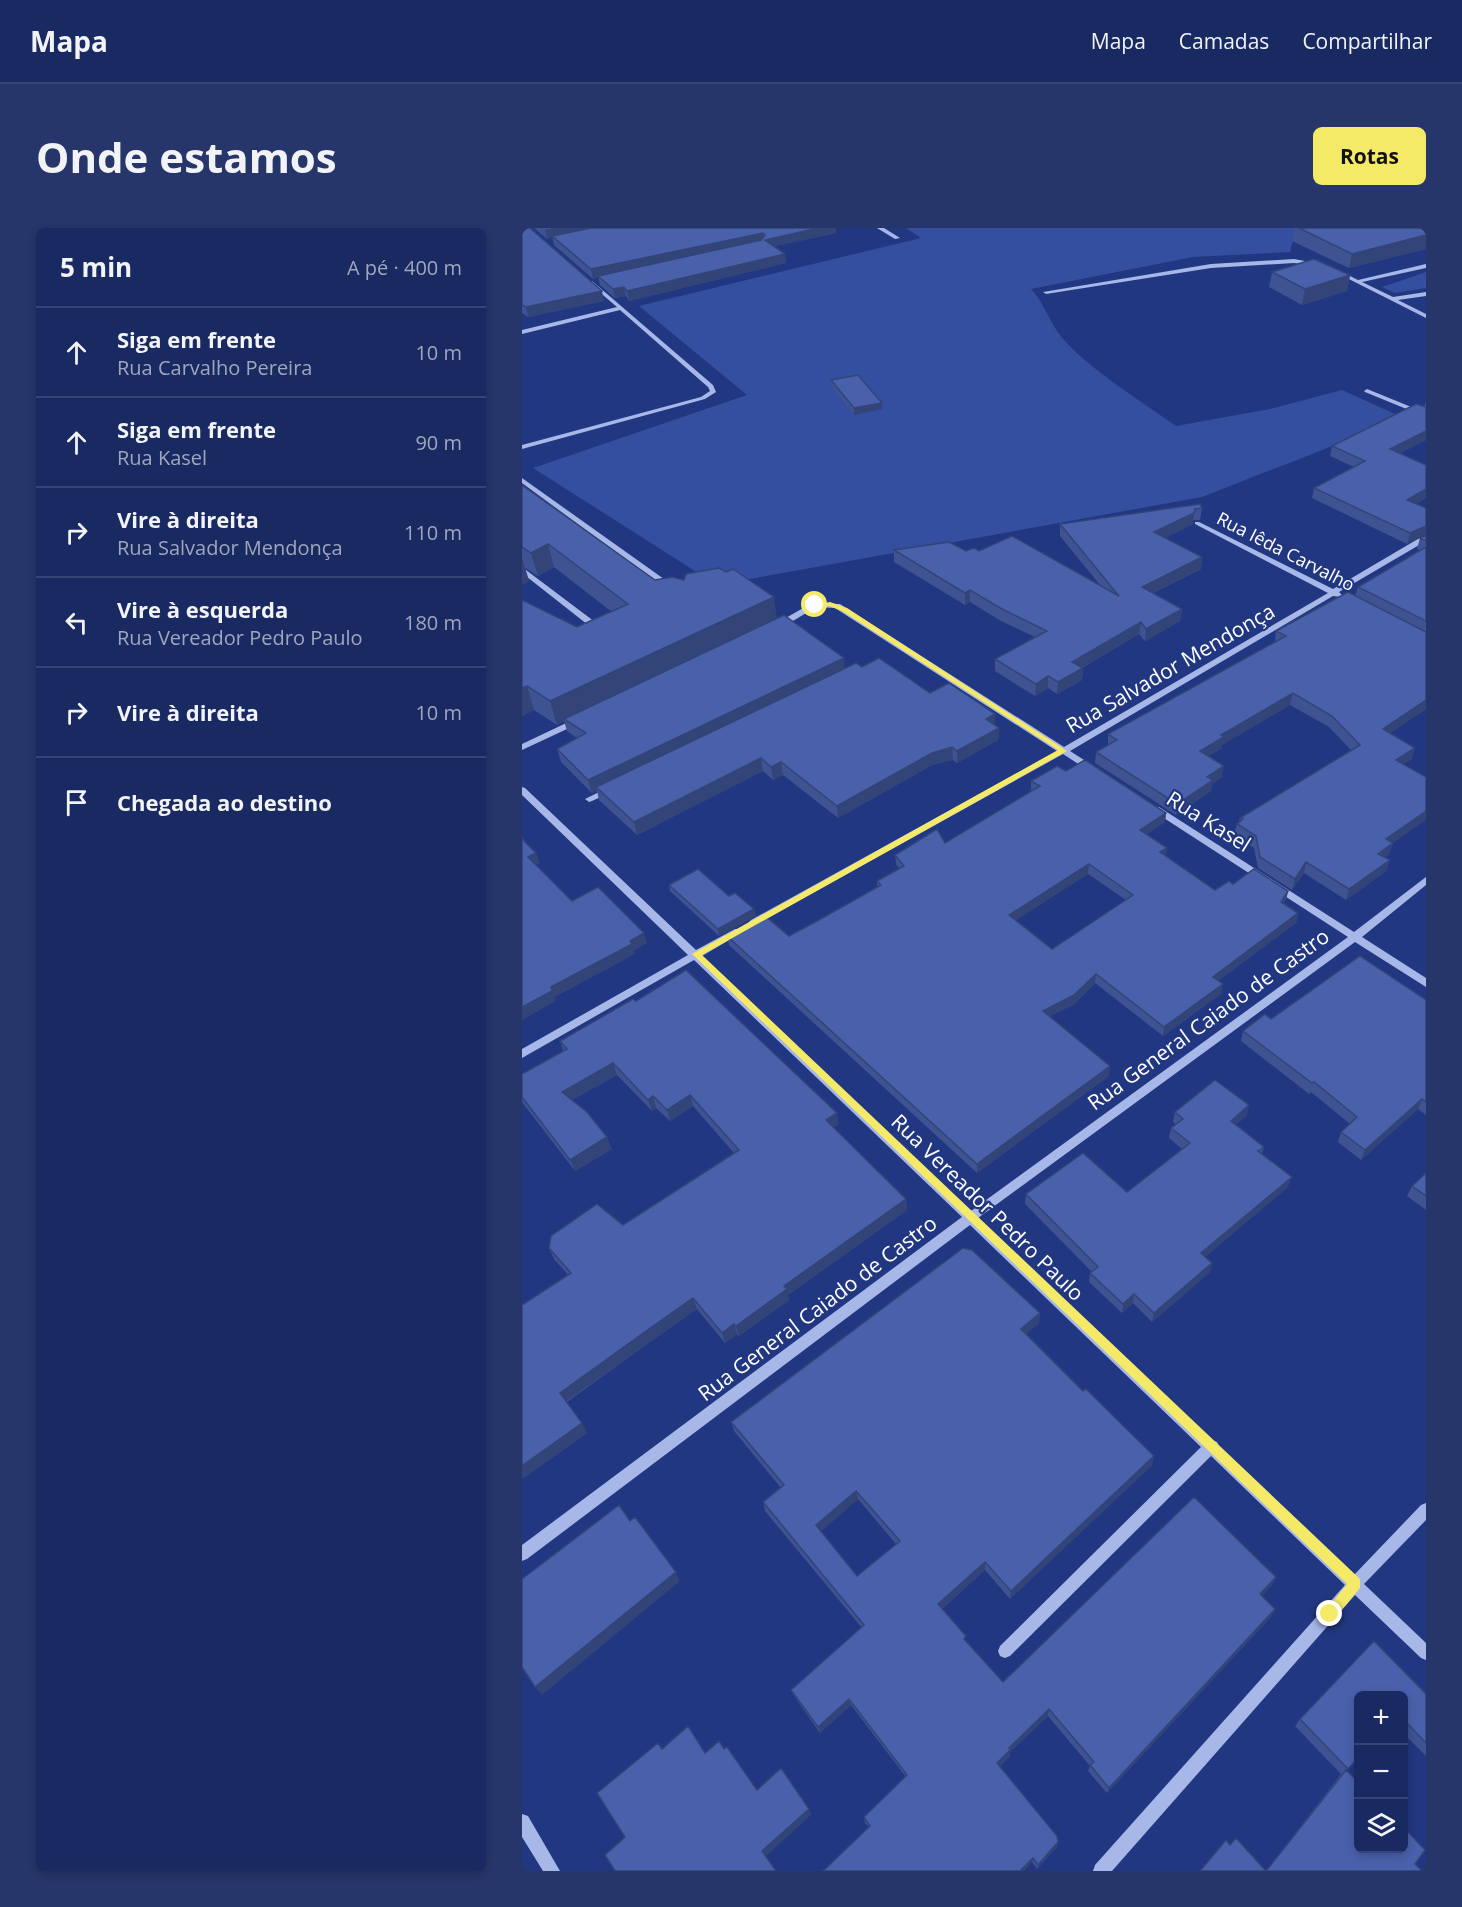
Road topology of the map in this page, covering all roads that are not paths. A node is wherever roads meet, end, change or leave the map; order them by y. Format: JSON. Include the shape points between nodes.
{"nodes":[{"id":1,"x":880,"y":228,"type":"edge"},
{"id":2,"x":897,"y":238,"type":"dead end"},
{"id":3,"x":1323,"y":265,"type":"edge"},
{"id":4,"x":1426,"y":266,"type":"edge"},
{"id":5,"x":1333,"y":269,"type":"edge"},
{"id":6,"x":583,"y":275,"type":"edge"},
{"id":7,"x":603,"y":280,"type":"edge"},
{"id":8,"x":1359,"y":281,"type":"junction"},
{"id":9,"x":592,"y":283,"type":"junction"},
{"id":10,"x":1046,"y":292,"type":"dead end"},
{"id":11,"x":1426,"y":294,"type":"edge"},
{"id":12,"x":1393,"y":299,"type":"junction"},
{"id":13,"x":621,"y":308,"type":"junction"},
{"id":14,"x":1426,"y":316,"type":"edge"},
{"id":15,"x":522,"y":332,"type":"edge"},
{"id":16,"x":1367,"y":391,"type":"dead end"},
{"id":17,"x":1426,"y":415,"type":"edge"},
{"id":18,"x":522,"y":447,"type":"edge"},
{"id":19,"x":522,"y":480,"type":"edge"},
{"id":20,"x":1197,"y":523,"type":"edge"},
{"id":21,"x":1426,"y":538,"type":"edge"},
{"id":22,"x":522,"y":569,"type":"edge"},
{"id":23,"x":676,"y":592,"type":"edge"},
{"id":24,"x":1334,"y":593,"type":"junction"},
{"id":25,"x":1344,"y":598,"type":"edge"},
{"id":26,"x":786,"y":622,"type":"junction"},
{"id":27,"x":775,"y":627,"type":"edge"},
{"id":28,"x":795,"y":629,"type":"edge"},
{"id":29,"x":605,"y":634,"type":"edge"},
{"id":30,"x":586,"y":716,"type":"edge"},
{"id":31,"x":522,"y":747,"type":"edge"},
{"id":32,"x":1064,"y":751,"type":"junction"},
{"id":33,"x":1104,"y":776,"type":"edge"},
{"id":34,"x":621,"y":784,"type":"edge"},
{"id":35,"x":522,"y":790,"type":"edge"},
{"id":36,"x":589,"y":800,"type":"dead end"},
{"id":37,"x":1144,"y":802,"type":"edge"},
{"id":38,"x":1426,"y":880,"type":"edge"},
{"id":39,"x":1356,"y":936,"type":"junction"},
{"id":40,"x":696,"y":954,"type":"junction"},
{"id":41,"x":1426,"y":983,"type":"edge"},
{"id":42,"x":522,"y":1054,"type":"edge"},
{"id":43,"x":970,"y":1217,"type":"junction"},
{"id":44,"x":1212,"y":1446,"type":"junction"},
{"id":45,"x":1426,"y":1510,"type":"edge"},
{"id":46,"x":522,"y":1554,"type":"edge"},
{"id":47,"x":1356,"y":1583,"type":"junction"},
{"id":48,"x":1005,"y":1651,"type":"dead end"},
{"id":49,"x":1426,"y":1653,"type":"edge"},
{"id":50,"x":522,"y":1822,"type":"edge"},
{"id":51,"x":552,"y":1871,"type":"edge"},
{"id":52,"x":1101,"y":1871,"type":"edge"}],
"edges":[{"from":1,"to":2,"type":"street"},
{"from":3,"to":10,"type":"street","via":[[1294,261],[1211,266]]},
{"from":4,"to":8,"type":"street"},
{"from":5,"to":8,"type":"street"},
{"from":6,"to":9,"type":"street"},
{"from":7,"to":9,"type":"street"},
{"from":8,"to":12,"type":"street"},
{"from":9,"to":13,"type":"street"},
{"from":11,"to":12,"type":"street"},
{"from":12,"to":14,"type":"street"},
{"from":13,"to":15,"type":"street"},
{"from":13,"to":18,"type":"street","via":[[711,386],[713,392],[703,399]]},
{"from":16,"to":17,"type":"street"},
{"from":19,"to":23,"type":"street"},
{"from":20,"to":24,"type":"street","name":"Rua Iêda Carvalho"},
{"from":21,"to":24,"type":"street","name":"Rua Salvador Mendonça"},
{"from":22,"to":29,"type":"street"},
{"from":24,"to":25,"type":"street","name":"Rua Iêda Carvalho"},
{"from":24,"to":32,"type":"street","name":"Rua Salvador Mendonça"},
{"from":26,"to":27,"type":"street"},
{"from":26,"to":28,"type":"street"},
{"from":26,"to":32,"type":"street","via":[[820,604],[837,606]]},
{"from":30,"to":31,"type":"street"},
{"from":32,"to":33,"type":"street"},
{"from":32,"to":40,"type":"street","name":"Rua Salvador Mendonça"},
{"from":34,"to":36,"type":"street"},
{"from":35,"to":40,"type":"street","name":"Rua Vereador Pedro Paulo"},
{"from":37,"to":39,"type":"street","name":"Rua Kasel"},
{"from":38,"to":39,"type":"street","name":"Rua General Caiado de Castro"},
{"from":39,"to":41,"type":"street","name":"Rua Kasel"},
{"from":39,"to":43,"type":"street","name":"Rua General Caiado de Castro"},
{"from":40,"to":42,"type":"street","name":"Rua Salvador Mendonça"},
{"from":40,"to":43,"type":"street","name":"Rua Vereador Pedro Paulo"},
{"from":43,"to":44,"type":"street","name":"Rua Vereador Pedro Paulo"},
{"from":43,"to":46,"type":"street","name":"Rua General Caiado de Castro"},
{"from":44,"to":47,"type":"street","name":"Rua Vereador Pedro Paulo"},
{"from":44,"to":48,"type":"street"},
{"from":45,"to":47,"type":"street"},
{"from":47,"to":49,"type":"street","name":"Rua Vereador Pedro Paulo"},
{"from":47,"to":52,"type":"street"},
{"from":50,"to":51,"type":"street"}]}
